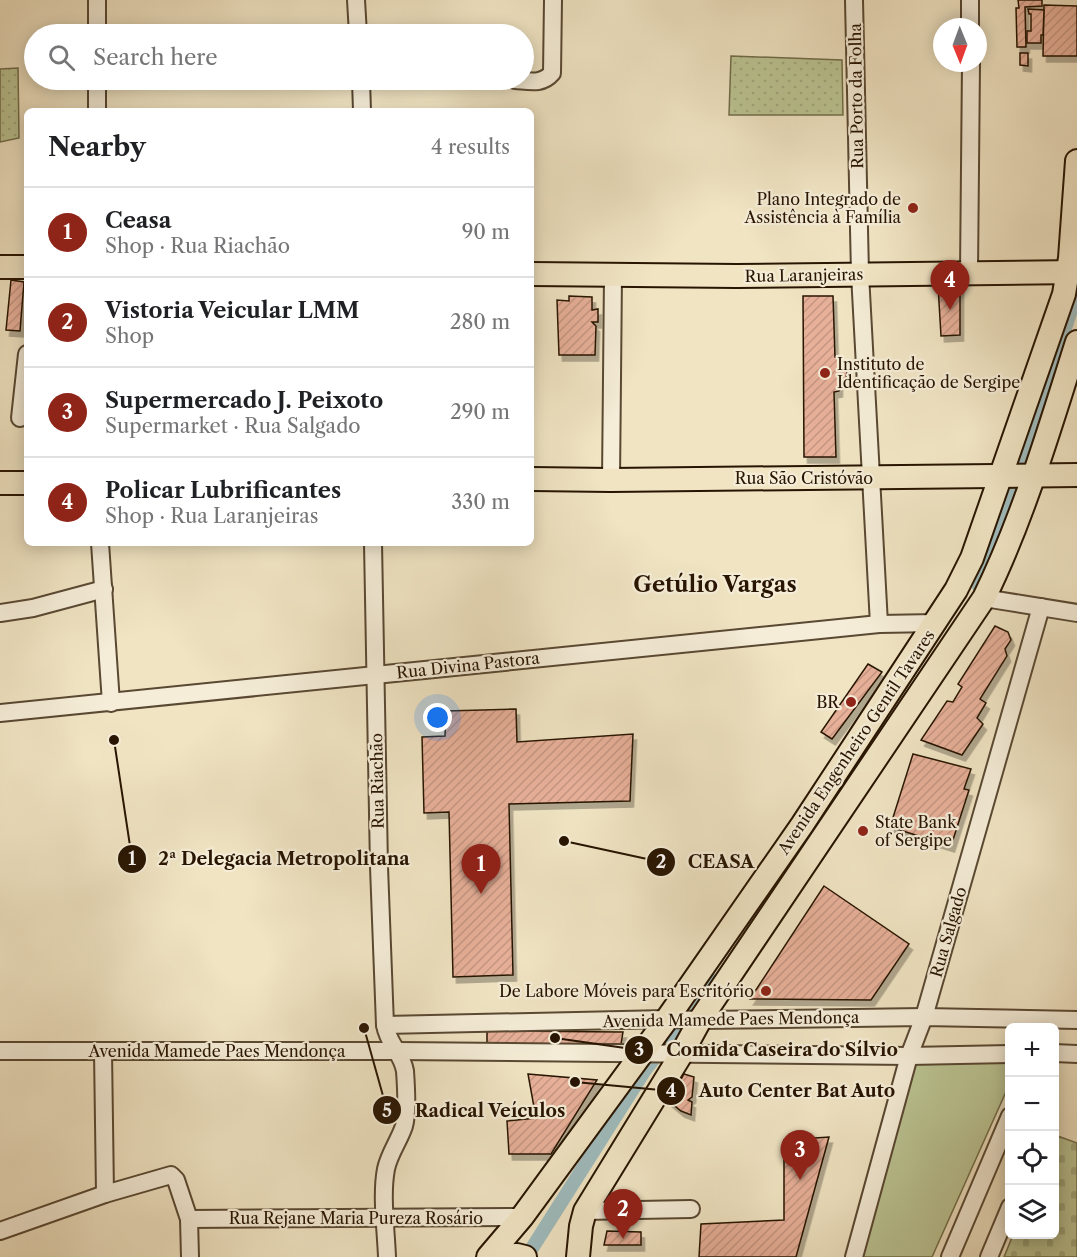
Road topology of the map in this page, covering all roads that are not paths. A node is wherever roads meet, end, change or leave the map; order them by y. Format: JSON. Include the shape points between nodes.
{"nodes":[{"id":1,"x":97,"y":0,"type":"edge"},
{"id":2,"x":356,"y":0,"type":"edge"},
{"id":3,"x":553,"y":0,"type":"edge"},
{"id":4,"x":854,"y":0,"type":"edge"},
{"id":5,"x":970,"y":0,"type":"edge"},
{"id":6,"x":970,"y":18,"type":"edge"},
{"id":7,"x":97,"y":24,"type":"edge"},
{"id":8,"x":357,"y":24,"type":"edge"},
{"id":9,"x":971,"y":72,"type":"edge"},
{"id":10,"x":534,"y":82,"type":"edge"},
{"id":11,"x":97,"y":90,"type":"edge"},
{"id":12,"x":361,"y":90,"type":"edge"},
{"id":13,"x":97,"y":108,"type":"edge"},
{"id":14,"x":362,"y":108,"type":"edge"},
{"id":15,"x":1077,"y":161,"type":"edge"},
{"id":16,"x":0,"y":267,"type":"edge"},
{"id":17,"x":24,"y":267,"type":"edge"},
{"id":18,"x":969,"y":272,"type":"junction"},
{"id":19,"x":1072,"y":272,"type":"edge"},
{"id":20,"x":534,"y":274,"type":"edge"},
{"id":21,"x":860,"y":274,"type":"junction"},
{"id":22,"x":613,"y":275,"type":"junction"},
{"id":23,"x":1077,"y":342,"type":"edge"},
{"id":24,"x":24,"y":381,"type":"edge"},
{"id":25,"x":20,"y":418,"type":"dead end"},
{"id":26,"x":1031,"y":475,"type":"junction"},
{"id":27,"x":1077,"y":475,"type":"edge"},
{"id":28,"x":1001,"y":477,"type":"junction"},
{"id":29,"x":534,"y":478,"type":"edge"},
{"id":30,"x":870,"y":478,"type":"junction"},
{"id":31,"x":611,"y":480,"type":"junction"},
{"id":32,"x":0,"y":483,"type":"edge"},
{"id":33,"x":24,"y":483,"type":"edge"},
{"id":34,"x":100,"y":546,"type":"edge"},
{"id":35,"x":373,"y":546,"type":"edge"},
{"id":36,"x":104,"y":589,"type":"junction"},
{"id":37,"x":984,"y":598,"type":"junction"},
{"id":38,"x":1041,"y":607,"type":"junction"},
{"id":39,"x":0,"y":613,"type":"edge"},
{"id":40,"x":1077,"y":613,"type":"edge"},
{"id":41,"x":936,"y":623,"type":"junction"},
{"id":42,"x":879,"y":624,"type":"junction"},
{"id":43,"x":376,"y":675,"type":"junction"},
{"id":44,"x":111,"y":703,"type":"junction"},
{"id":45,"x":0,"y":713,"type":"edge"},
{"id":46,"x":924,"y":1017,"type":"junction"},
{"id":47,"x":670,"y":1019,"type":"junction"},
{"id":48,"x":698,"y":1020,"type":"junction"},
{"id":49,"x":1077,"y":1020,"type":"edge"},
{"id":50,"x":386,"y":1025,"type":"junction"},
{"id":51,"x":0,"y":1051,"type":"edge"},
{"id":52,"x":103,"y":1051,"type":"junction"},
{"id":53,"x":398,"y":1051,"type":"junction"},
{"id":54,"x":1059,"y":1053,"type":"edge"},
{"id":55,"x":645,"y":1054,"type":"junction"},
{"id":56,"x":679,"y":1054,"type":"junction"},
{"id":57,"x":1005,"y":1054,"type":"edge"},
{"id":58,"x":1077,"y":1054,"type":"edge"},
{"id":59,"x":909,"y":1056,"type":"junction"},
{"id":60,"x":1005,"y":1130,"type":"edge"},
{"id":61,"x":105,"y":1194,"type":"junction"},
{"id":62,"x":691,"y":1209,"type":"dead end"},
{"id":63,"x":585,"y":1211,"type":"junction"},
{"id":64,"x":522,"y":1217,"type":"junction"},
{"id":65,"x":386,"y":1218,"type":"junction"},
{"id":66,"x":189,"y":1219,"type":"junction"},
{"id":67,"x":1005,"y":1219,"type":"edge"},
{"id":68,"x":0,"y":1231,"type":"edge"},
{"id":69,"x":189,"y":1257,"type":"edge"},
{"id":70,"x":387,"y":1257,"type":"edge"},
{"id":71,"x":489,"y":1257,"type":"edge"},
{"id":72,"x":525,"y":1257,"type":"edge"},
{"id":73,"x":578,"y":1257,"type":"edge"},
{"id":74,"x":854,"y":1257,"type":"edge"},
{"id":75,"x":950,"y":1257,"type":"edge"},
{"id":76,"x":989,"y":1257,"type":"edge"}],
"edges":[{"from":1,"to":7,"type":"street"},
{"from":2,"to":8,"type":"street"},
{"from":3,"to":10,"type":"street","via":[[552,73]]},
{"from":4,"to":21,"type":"street","name":"Rua Porto da Folha"},
{"from":5,"to":6,"type":"street"},
{"from":9,"to":18,"type":"street"},
{"from":11,"to":13,"type":"street"},
{"from":12,"to":14,"type":"street"},
{"from":15,"to":19,"type":"main road","name":"Avenida Engenheiro Gentil Tavares"},
{"from":16,"to":17,"type":"main road"},
{"from":18,"to":19,"type":"main road","name":"Rua Laranjeiras"},
{"from":18,"to":21,"type":"main road","name":"Rua Laranjeiras"},
{"from":19,"to":28,"type":"main road","name":"Avenida Engenheiro Gentil Tavares"},
{"from":20,"to":22,"type":"main road","name":"Rua Laranjeiras"},
{"from":21,"to":22,"type":"main road","name":"Rua Laranjeiras"},
{"from":21,"to":30,"type":"street","name":"Rua Porto da Folha"},
{"from":22,"to":31,"type":"street"},
{"from":23,"to":26,"type":"main road","name":"Avenida Engenheiro Gentil Tavares"},
{"from":24,"to":25,"type":"street"},
{"from":26,"to":27,"type":"main road","name":"Rua São Cristóvão"},
{"from":26,"to":28,"type":"main road","name":"Rua São Cristóvão"},
{"from":26,"to":37,"type":"main road","name":"Avenida Engenheiro Gentil Tavares","via":[[1000,567]]},
{"from":28,"to":30,"type":"main road","name":"Rua São Cristóvão"},
{"from":28,"to":41,"type":"main road","name":"Avenida Engenheiro Gentil Tavares","via":[[972,558]]},
{"from":29,"to":31,"type":"main road","name":"Rua São Cristóvão"},
{"from":30,"to":31,"type":"main road","name":"Rua São Cristóvão"},
{"from":30,"to":42,"type":"street","name":"Rua Porto da Folha"},
{"from":32,"to":33,"type":"main road"},
{"from":34,"to":36,"type":"street"},
{"from":35,"to":43,"type":"street","name":"Rua Riachão"},
{"from":36,"to":39,"type":"street"},
{"from":36,"to":44,"type":"street"},
{"from":37,"to":38,"type":"street"},
{"from":37,"to":48,"type":"main road","name":"Avenida Engenheiro Gentil Tavares"},
{"from":38,"to":40,"type":"street"},
{"from":38,"to":46,"type":"street","name":"Rua Salgado"},
{"from":41,"to":42,"type":"street","name":"Rua Divina Pastora"},
{"from":41,"to":47,"type":"main road","name":"Avenida Engenheiro Gentil Tavares"},
{"from":42,"to":43,"type":"street","name":"Rua Divina Pastora"},
{"from":43,"to":44,"type":"street","name":"Rua Divina Pastora"},
{"from":43,"to":50,"type":"street","name":"Rua Riachão"},
{"from":44,"to":45,"type":"street","name":"Rua Divina Pastora"},
{"from":46,"to":48,"type":"street","name":"Avenida Mamede Paes Mendonça"},
{"from":46,"to":49,"type":"street","name":"Avenida Mamede Paes Mendonça"},
{"from":46,"to":59,"type":"street","name":"Rua Salgado"},
{"from":47,"to":48,"type":"street","name":"Avenida Mamede Paes Mendonça"},
{"from":47,"to":50,"type":"street","name":"Avenida Mamede Paes Mendonça"},
{"from":47,"to":55,"type":"main road","name":"Avenida Engenheiro Gentil Tavares"},
{"from":48,"to":56,"type":"main road","name":"Avenida Engenheiro Gentil Tavares"},
{"from":50,"to":53,"type":"street","name":"Rua Riachão","via":[[392,1046]]},
{"from":51,"to":52,"type":"street","name":"Avenida Mamede Paes Mendonça"},
{"from":52,"to":53,"type":"street","name":"Avenida Mamede Paes Mendonça"},
{"from":52,"to":61,"type":"street"},
{"from":53,"to":55,"type":"street","name":"Avenida Mamede Paes Mendonça"},
{"from":53,"to":65,"type":"street","name":"Rua Riachão","via":[[405,1069],[405,1117],[386,1168]]},
{"from":54,"to":58,"type":"street"},
{"from":55,"to":56,"type":"street","name":"Avenida Mamede Paes Mendonça"},
{"from":55,"to":64,"type":"main road","name":"Avenida Engenheiro Gentil Tavares"},
{"from":56,"to":59,"type":"street","name":"Avenida Mamede Paes Mendonça"},
{"from":56,"to":63,"type":"main road","name":"Avenida Engenheiro Gentil Tavares"},
{"from":57,"to":59,"type":"street","name":"Avenida Mamede Paes Mendonça"},
{"from":59,"to":74,"type":"street","name":"Rua Salgado"},
{"from":60,"to":75,"type":"street"},
{"from":61,"to":66,"type":"street","via":[[171,1175]]},
{"from":61,"to":68,"type":"street"},
{"from":62,"to":63,"type":"street"},
{"from":63,"to":73,"type":"main road","name":"Avenida Engenheiro Gentil Tavares"},
{"from":64,"to":65,"type":"street","name":"Rua Rejane Maria Pureza Rosário"},
{"from":64,"to":71,"type":"main road","name":"Avenida Engenheiro Gentil Tavares"},
{"from":65,"to":66,"type":"street","name":"Rua Rejane Maria Pureza Rosário"},
{"from":65,"to":70,"type":"street","name":"Rua Riachão"},
{"from":66,"to":69,"type":"street"},
{"from":67,"to":76,"type":"street"},
{"from":71,"to":72,"type":"main road","name":"Avenida Engenheiro Gentil Tavares"}]}
